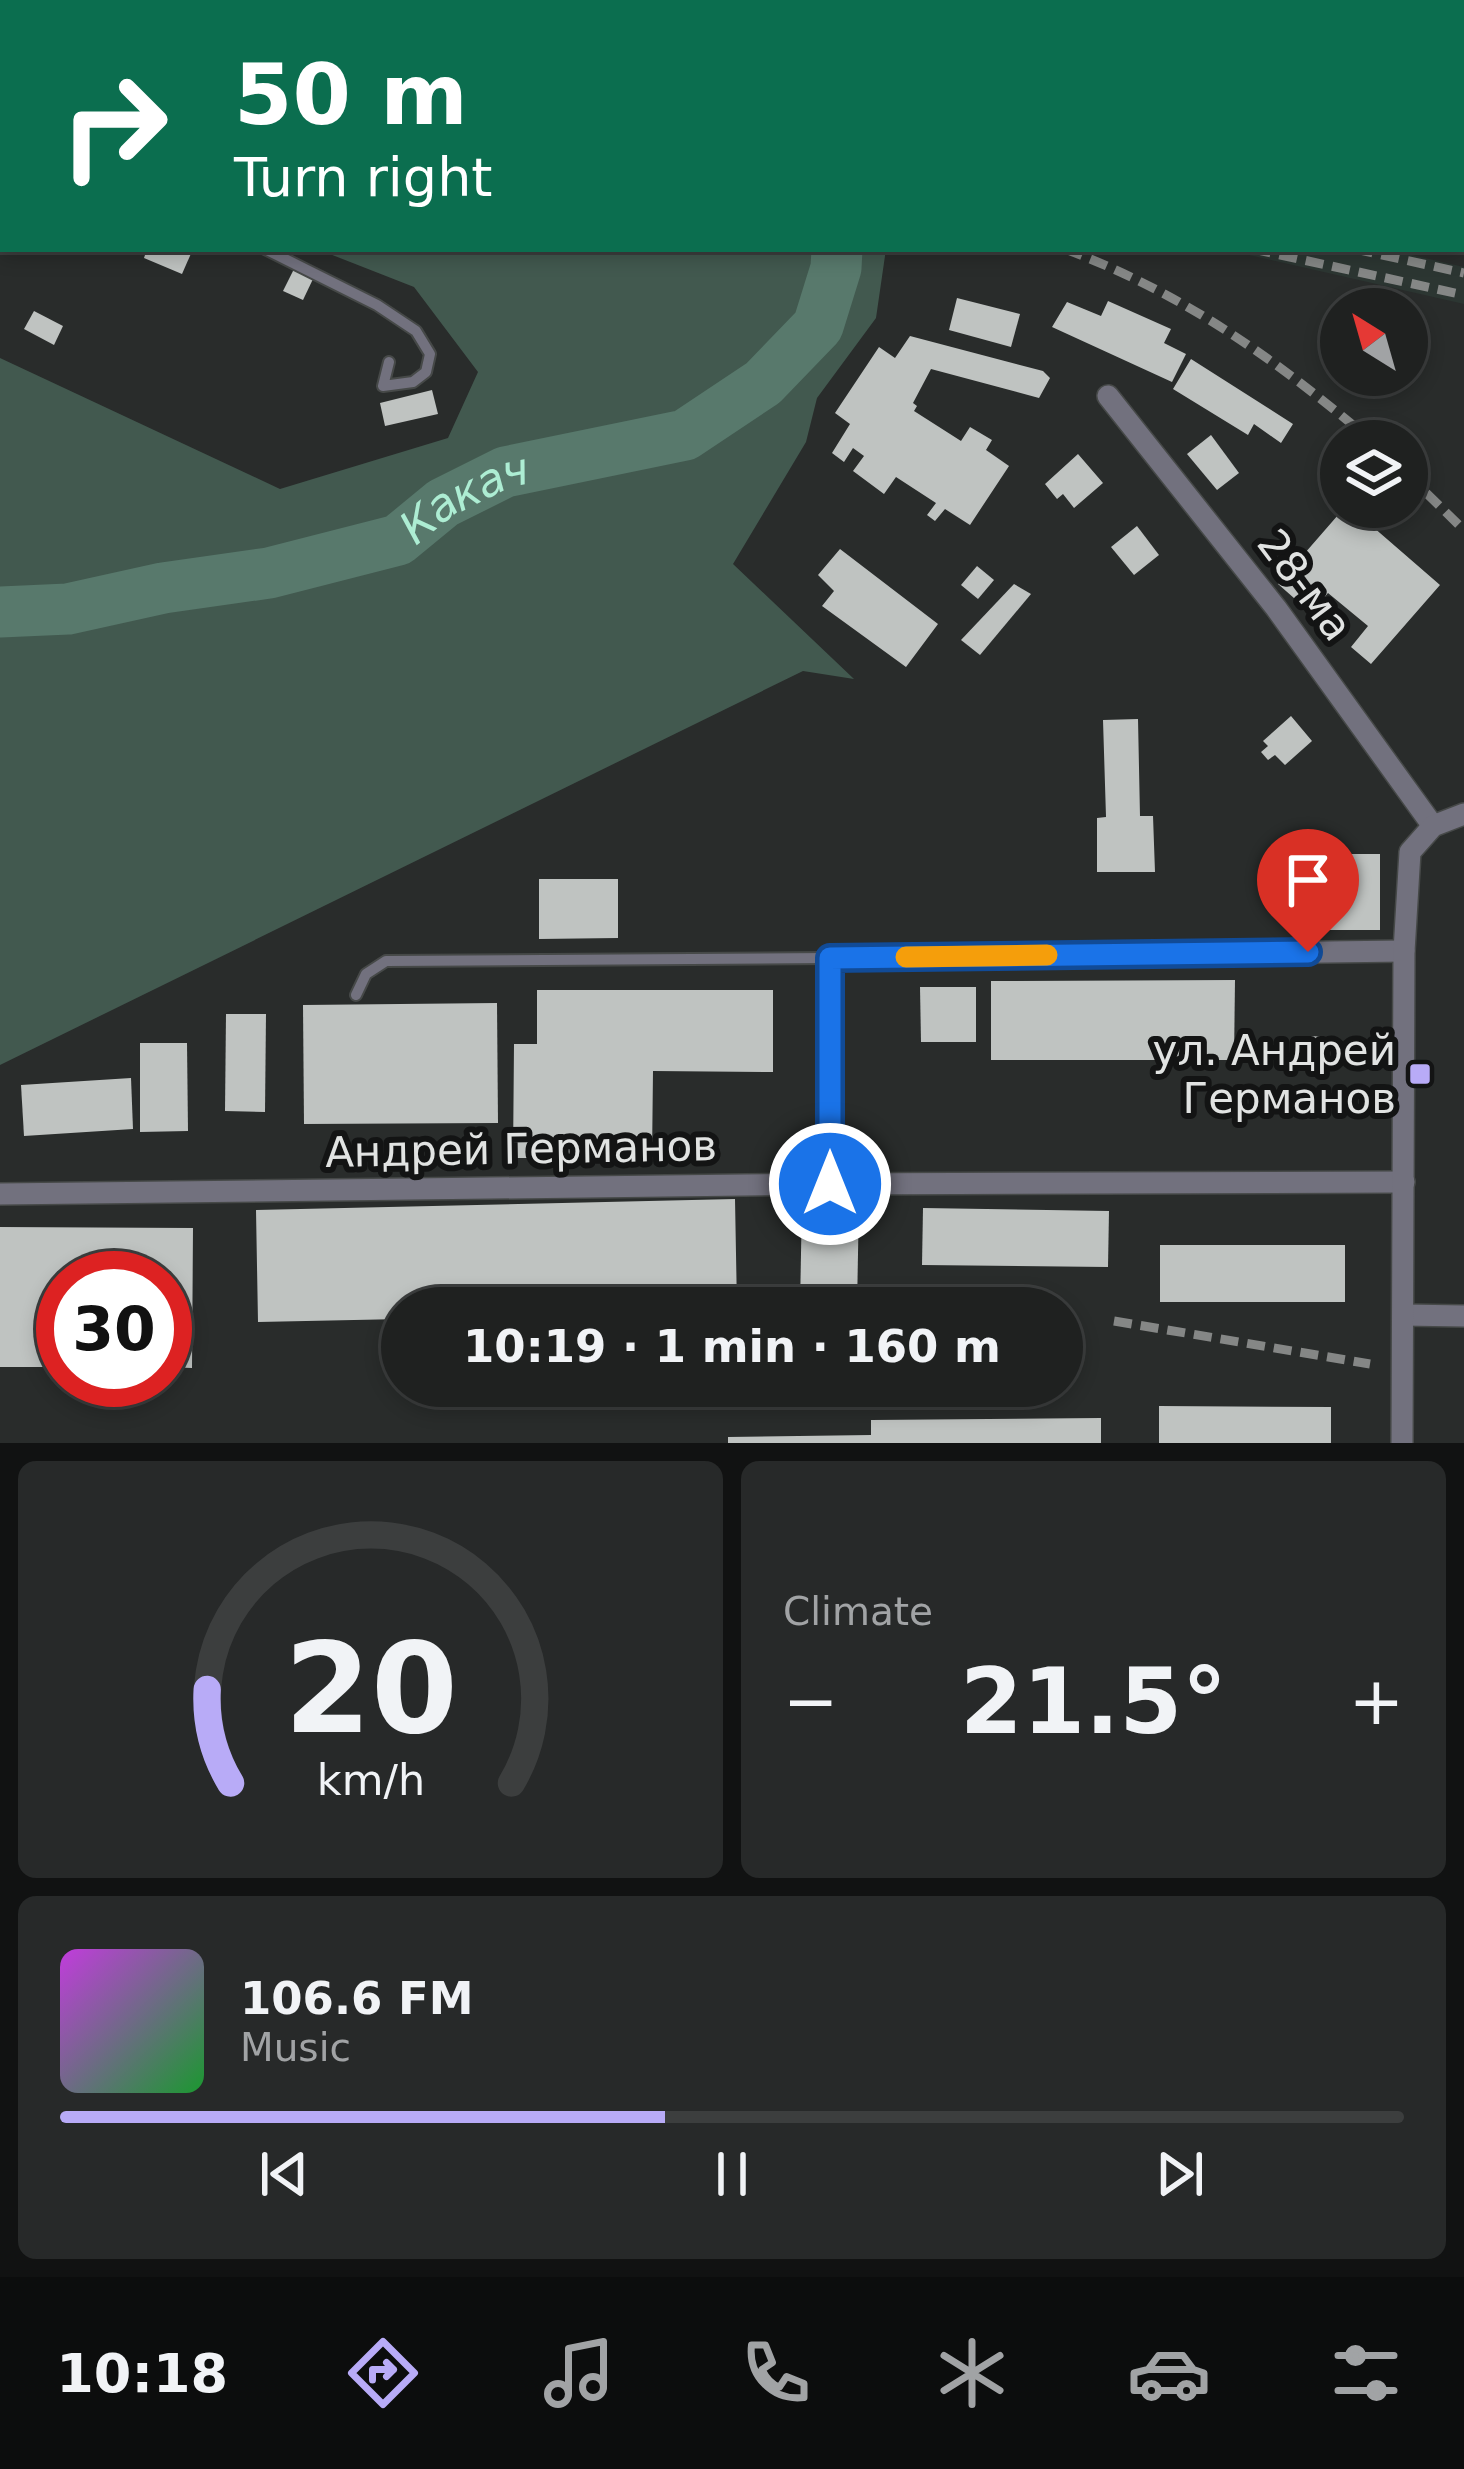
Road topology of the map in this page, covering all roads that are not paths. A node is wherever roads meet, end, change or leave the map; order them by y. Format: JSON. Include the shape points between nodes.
{"nodes":[{"id":1,"x":272,"y":252,"type":"edge"},
{"id":2,"x":389,"y":362,"type":"dead end"},
{"id":3,"x":1108,"y":396,"type":"dead end"},
{"id":4,"x":1464,"y":814,"type":"edge"},
{"id":5,"x":1433,"y":826,"type":"junction"},
{"id":6,"x":1404,"y":951,"type":"junction"},
{"id":7,"x":830,"y":958,"type":"junction"},
{"id":8,"x":356,"y":995,"type":"dead end"},
{"id":9,"x":1404,"y":1182,"type":"junction"},
{"id":10,"x":830,"y":1184,"type":"junction"},
{"id":11,"x":0,"y":1195,"type":"edge"},
{"id":12,"x":1404,"y":1315,"type":"junction"},
{"id":13,"x":1464,"y":1316,"type":"edge"},
{"id":14,"x":1402,"y":1443,"type":"edge"}],
"edges":[{"from":1,"to":2,"type":"lane","via":[[377,305],[416,331],[430,354],[426,373],[383,386]]},
{"from":3,"to":5,"type":"street","name":"28-ма","via":[[1276,608]]},
{"from":4,"to":5,"type":"street"},
{"from":5,"to":6,"type":"street","via":[[1410,852]]},
{"from":6,"to":7,"type":"street"},
{"from":6,"to":9,"type":"street"},
{"from":7,"to":8,"type":"lane","via":[[386,961],[366,974]]},
{"from":7,"to":10,"type":"street"},
{"from":9,"to":10,"type":"street","name":"Андрей Германов"},
{"from":9,"to":12,"type":"street"},
{"from":10,"to":11,"type":"street","name":"Андрей Германов"},
{"from":12,"to":13,"type":"street"},
{"from":12,"to":14,"type":"street"}]}
